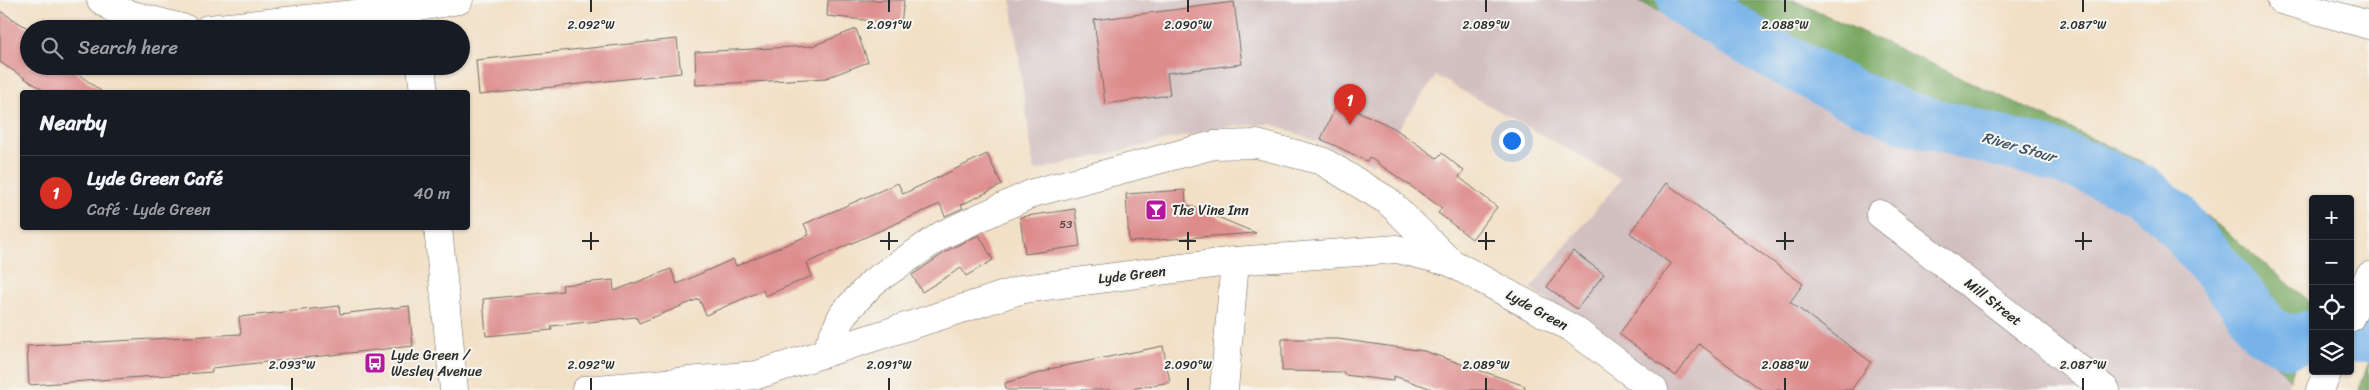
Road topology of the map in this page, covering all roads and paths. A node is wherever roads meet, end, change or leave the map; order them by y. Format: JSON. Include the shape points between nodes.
{"nodes":[{"id":1,"x":101,"y":0,"type":"edge"},
{"id":2,"x":459,"y":0,"type":"edge"},
{"id":3,"x":2281,"y":0,"type":"edge"},
{"id":4,"x":415,"y":18,"type":"edge"},
{"id":5,"x":152,"y":20,"type":"edge"},
{"id":6,"x":377,"y":20,"type":"edge"},
{"id":7,"x":2369,"y":25,"type":"edge"},
{"id":8,"x":422,"y":75,"type":"edge"},
{"id":9,"x":424,"y":90,"type":"edge"},
{"id":10,"x":1880,"y":214,"type":"dead end"},
{"id":11,"x":438,"y":230,"type":"edge"},
{"id":12,"x":1235,"y":261,"type":"junction"},
{"id":13,"x":1450,"y":262,"type":"junction"},
{"id":14,"x":2369,"y":276,"type":"edge"},
{"id":15,"x":2354,"y":309,"type":"edge"},
{"id":16,"x":825,"y":353,"type":"junction"},
{"id":17,"x":2326,"y":375,"type":"edge"},
{"id":18,"x":454,"y":390,"type":"edge"},
{"id":19,"x":586,"y":390,"type":"edge"},
{"id":20,"x":1224,"y":390,"type":"edge"},
{"id":21,"x":1654,"y":390,"type":"edge"},
{"id":22,"x":2106,"y":390,"type":"edge"},
{"id":23,"x":2320,"y":390,"type":"edge"}],
"edges":[{"from":1,"to":5,"type":"street","via":[[117,11]]},
{"from":2,"to":4,"type":"street"},
{"from":3,"to":7,"type":"street"},
{"from":4,"to":6,"type":"street"},
{"from":8,"to":9,"type":"street"},
{"from":10,"to":22,"type":"street","name":"Mill Street"},
{"from":11,"to":18,"type":"street"},
{"from":12,"to":13,"type":"street","name":"Lyde Green","via":[[1397,249]]},
{"from":12,"to":16,"type":"street","name":"Lyde Green","via":[[1023,289]]},
{"from":12,"to":20,"type":"street"},
{"from":13,"to":16,"type":"street","via":[[1388,202],[1322,161],[1257,144],[1214,145],[1033,193],[942,235],[873,282],[843,314]]},
{"from":13,"to":21,"type":"street","name":"Lyde Green","via":[[1573,329]]},
{"from":14,"to":15,"type":"street"},
{"from":16,"to":19,"type":"street","name":"Lyde Green","via":[[757,376]]},
{"from":17,"to":23,"type":"street"}]}
